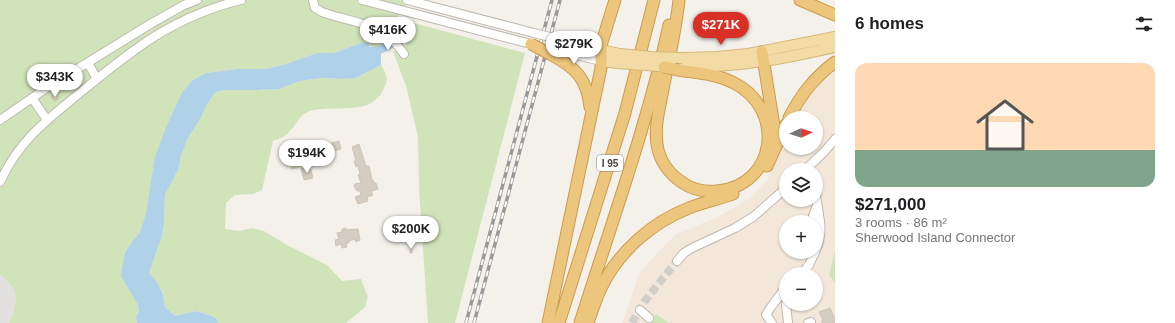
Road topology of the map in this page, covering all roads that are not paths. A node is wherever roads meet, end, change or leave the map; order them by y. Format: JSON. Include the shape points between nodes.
{"nodes":[{"id":1,"x":197,"y":0,"type":"edge"},
{"id":2,"x":241,"y":0,"type":"edge"},
{"id":3,"x":313,"y":0,"type":"edge"},
{"id":4,"x":362,"y":0,"type":"edge"},
{"id":5,"x":406,"y":0,"type":"edge"},
{"id":6,"x":615,"y":0,"type":"edge"},
{"id":7,"x":654,"y":0,"type":"edge"},
{"id":8,"x":674,"y":0,"type":"edge"},
{"id":9,"x":679,"y":0,"type":"edge"},
{"id":10,"x":800,"y":0,"type":"edge"},
{"id":11,"x":230,"y":1,"type":"edge"},
{"id":12,"x":835,"y":15,"type":"edge"},
{"id":13,"x":835,"y":37,"type":"edge"},
{"id":14,"x":121,"y":42,"type":"junction"},
{"id":15,"x":531,"y":44,"type":"joint"},
{"id":16,"x":835,"y":47,"type":"edge"},
{"id":17,"x":550,"y":51,"type":"junction"},
{"id":18,"x":129,"y":54,"type":"junction"},
{"id":19,"x":404,"y":54,"type":"dead end"},
{"id":20,"x":601,"y":55,"type":"junction"},
{"id":21,"x":763,"y":56,"type":"junction"},
{"id":22,"x":619,"y":58,"type":"junction"},
{"id":23,"x":835,"y":62,"type":"edge"},
{"id":24,"x":88,"y":63,"type":"junction"},
{"id":25,"x":680,"y":65,"type":"junction"},
{"id":26,"x":664,"y":67,"type":"joint"},
{"id":27,"x":97,"y":79,"type":"junction"},
{"id":28,"x":32,"y":98,"type":"junction"},
{"id":29,"x":793,"y":111,"type":"edge"},
{"id":30,"x":591,"y":115,"type":"junction"},
{"id":31,"x":0,"y":120,"type":"edge"},
{"id":32,"x":47,"y":120,"type":"junction"},
{"id":33,"x":835,"y":139,"type":"edge"},
{"id":34,"x":779,"y":140,"type":"edge"},
{"id":35,"x":835,"y":146,"type":"edge"},
{"id":36,"x":824,"y":152,"type":"junction"},
{"id":37,"x":772,"y":157,"type":"junction"},
{"id":38,"x":814,"y":163,"type":"edge"},
{"id":39,"x":0,"y":182,"type":"edge"},
{"id":40,"x":779,"y":194,"type":"edge"},
{"id":41,"x":677,"y":261,"type":"tunnel mouth"},
{"id":42,"x":779,"y":296,"type":"edge"},
{"id":43,"x":640,"y":310,"type":"dead end"},
{"id":44,"x":787,"y":311,"type":"edge"},
{"id":45,"x":649,"y":318,"type":"dead end"},
{"id":46,"x":548,"y":323,"type":"edge"},
{"id":47,"x":559,"y":323,"type":"edge"},
{"id":48,"x":580,"y":323,"type":"edge"},
{"id":49,"x":588,"y":323,"type":"edge"},
{"id":50,"x":772,"y":323,"type":"edge"},
{"id":51,"x":788,"y":323,"type":"edge"}],
"edges":[{"from":1,"to":14,"type":"street"},
{"from":2,"to":11,"type":"street"},
{"from":3,"to":19,"type":"street","via":[[315,8],[322,12],[374,27]]},
{"from":4,"to":15,"type":"street"},
{"from":5,"to":20,"type":"street","bridge":true,"via":[[554,38]]},
{"from":6,"to":20,"type":"highway","via":[[602,42]]},
{"from":7,"to":47,"type":"highway","number":"I 95","via":[[625,113]]},
{"from":8,"to":48,"type":"highway","number":"I 95","via":[[647,110]]},
{"from":9,"to":25,"type":"highway","via":[[657,120],[656,137],[659,153],[672,175],[686,185],[709,192],[738,186],[755,172],[766,153],[768,131],[761,109],[747,91],[734,83]]},
{"from":10,"to":12,"type":"highway"},
{"from":11,"to":18,"type":"street","via":[[186,18]]},
{"from":13,"to":21,"type":"main road"},
{"from":14,"to":18,"type":"street"},
{"from":14,"to":24,"type":"street"},
{"from":15,"to":17,"type":"highway","bridge":true},
{"from":16,"to":21,"type":"main road"},
{"from":17,"to":20,"type":"street"},
{"from":17,"to":30,"type":"highway","via":[[570,65],[582,80],[588,93]]},
{"from":18,"to":27,"type":"street"},
{"from":20,"to":22,"type":"main road"},
{"from":20,"to":30,"type":"highway","via":[[601,68]]},
{"from":21,"to":25,"type":"main road","via":[[734,65]]},
{"from":21,"to":37,"type":"highway","via":[[775,131]]},
{"from":22,"to":25,"type":"main road","bridge":true,"via":[[651,57]]},
{"from":22,"to":26,"type":"main road","bridge":true},
{"from":23,"to":29,"type":"highway","via":[[811,83]]},
{"from":24,"to":27,"type":"street"},
{"from":24,"to":28,"type":"street"},
{"from":25,"to":26,"type":"highway","bridge":true},
{"from":27,"to":32,"type":"street"},
{"from":28,"to":31,"type":"street"},
{"from":28,"to":32,"type":"street"},
{"from":30,"to":46,"type":"highway"},
{"from":32,"to":39,"type":"street","via":[[22,145]]},
{"from":33,"to":36,"type":"street"},
{"from":34,"to":37,"type":"highway"},
{"from":35,"to":36,"type":"street"},
{"from":36,"to":38,"type":"street"},
{"from":37,"to":49,"type":"highway","via":[[761,175],[745,189],[676,214],[638,240],[607,277]]},
{"from":40,"to":41,"type":"street","via":[[753,217],[690,248]]},
{"from":42,"to":50,"type":"street","via":[[766,315]]},
{"from":43,"to":45,"type":"street"},
{"from":44,"to":51,"type":"street"}]}
